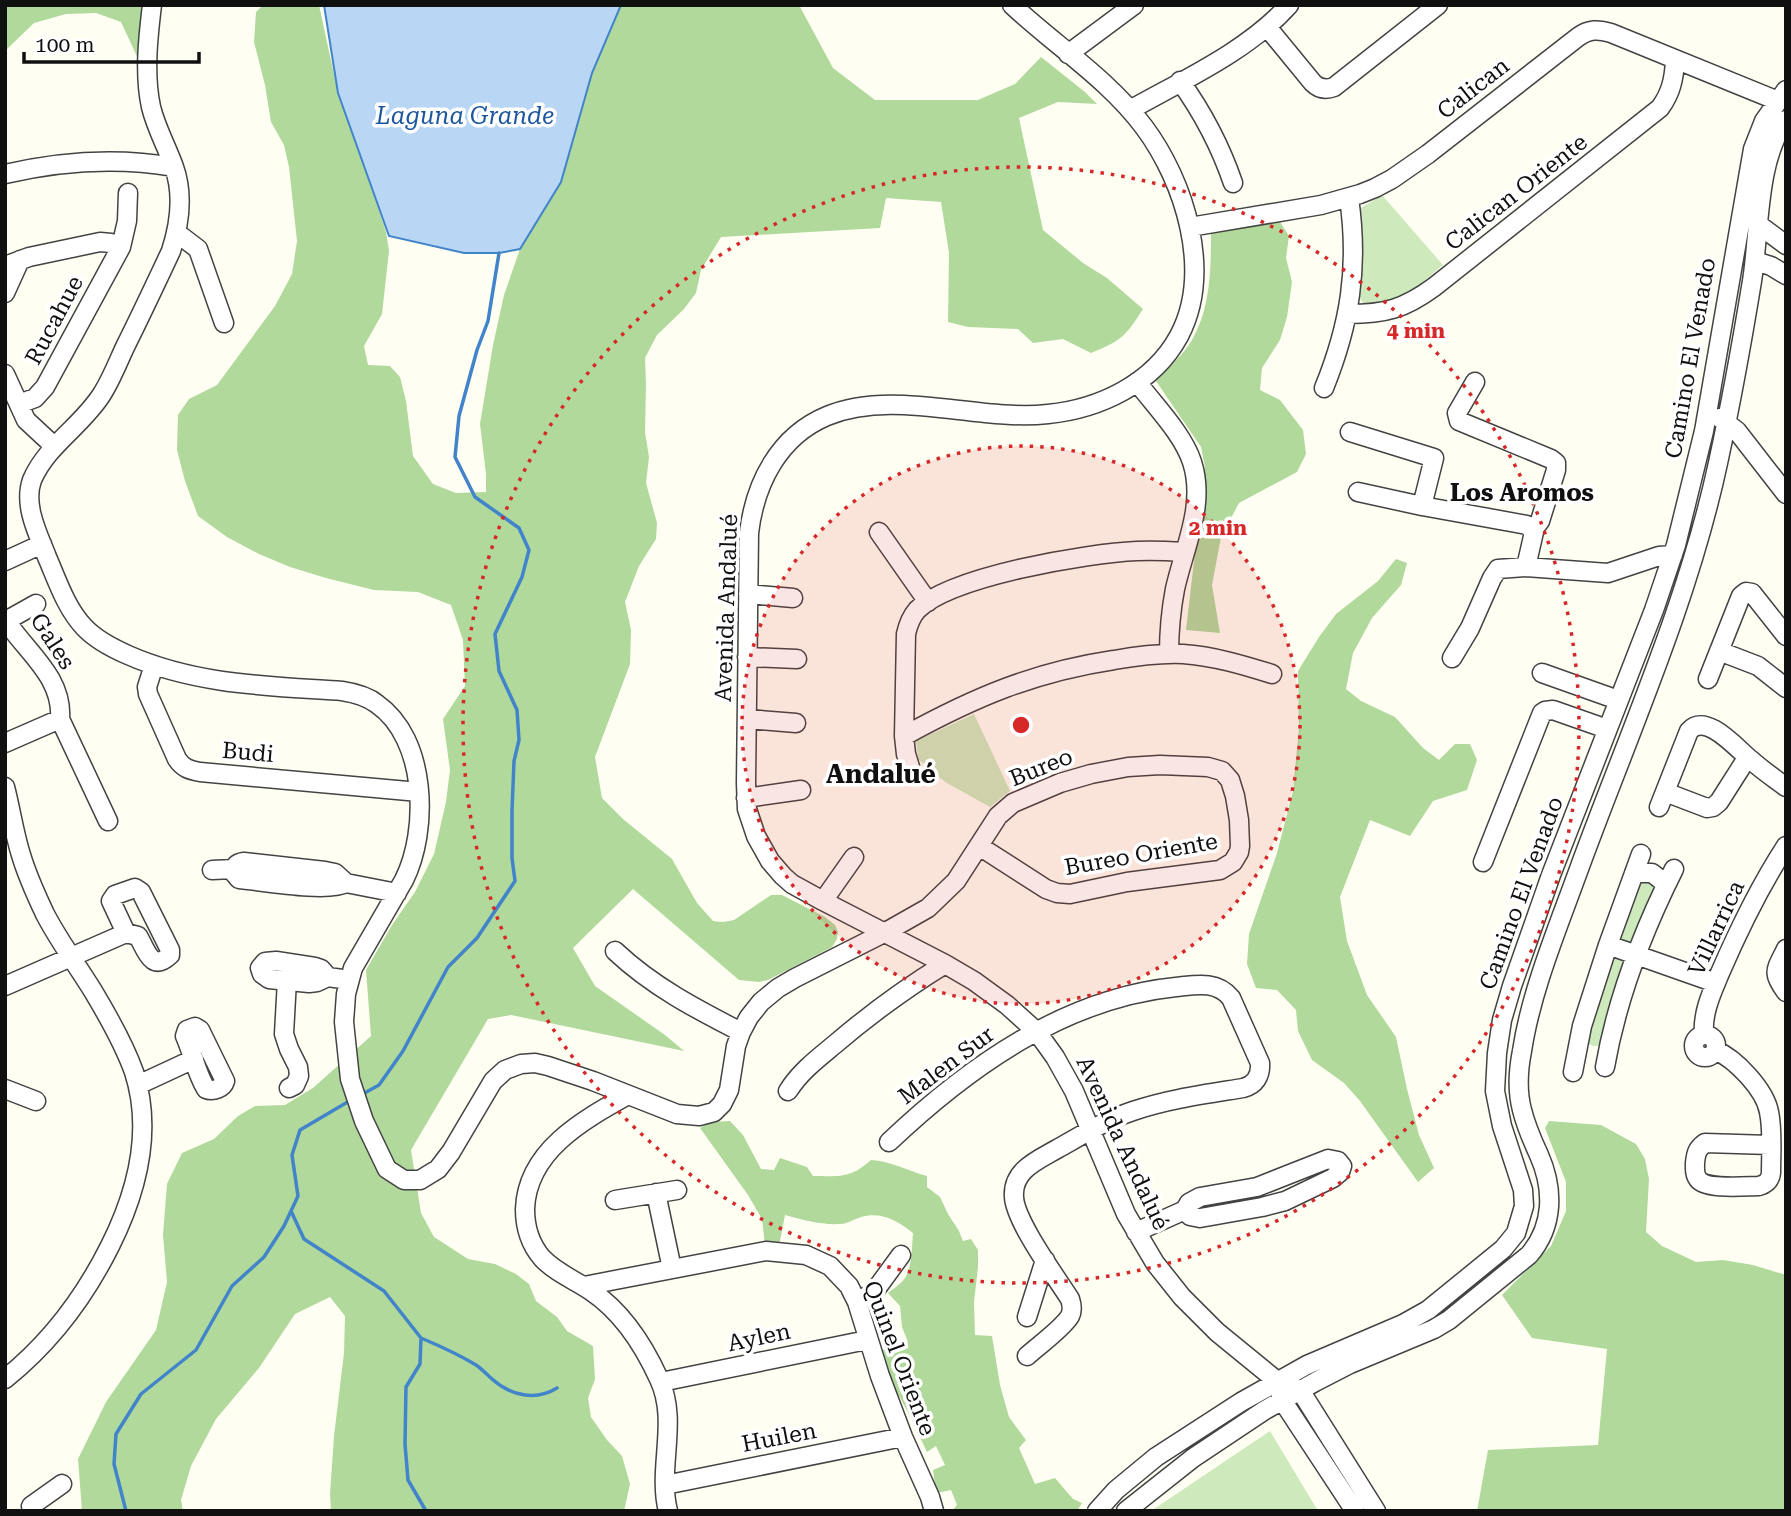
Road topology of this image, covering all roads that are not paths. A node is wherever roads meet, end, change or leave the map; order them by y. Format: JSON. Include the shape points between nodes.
{"nodes":[{"id":1,"x":152,"y":5,"type":"edge"},
{"id":2,"x":1013,"y":5,"type":"edge"},
{"id":3,"x":1134,"y":5,"type":"edge"},
{"id":4,"x":1289,"y":5,"type":"edge"},
{"id":5,"x":1438,"y":5,"type":"edge"},
{"id":6,"x":1267,"y":27,"type":"junction"},
{"id":7,"x":1068,"y":54,"type":"junction"},
{"id":8,"x":1675,"y":61,"type":"junction"},
{"id":9,"x":1180,"y":81,"type":"junction"},
{"id":10,"x":1782,"y":95,"type":"edge"},
{"id":11,"x":1130,"y":110,"type":"junction"},
{"id":12,"x":1786,"y":120,"type":"edge"},
{"id":13,"x":174,"y":167,"type":"junction"},
{"id":14,"x":5,"y":174,"type":"edge"},
{"id":15,"x":1233,"y":183,"type":"dead end"},
{"id":16,"x":128,"y":193,"type":"dead end"},
{"id":17,"x":1349,"y":198,"type":"junction"},
{"id":18,"x":1759,"y":225,"type":"junction"},
{"id":19,"x":1189,"y":228,"type":"junction"},
{"id":20,"x":177,"y":233,"type":"junction"},
{"id":21,"x":1786,"y":245,"type":"edge"},
{"id":22,"x":121,"y":247,"type":"junction"},
{"id":23,"x":1755,"y":261,"type":"junction"},
{"id":24,"x":13,"y":263,"type":"edge"},
{"id":25,"x":1786,"y":275,"type":"edge"},
{"id":26,"x":5,"y":293,"type":"edge"},
{"id":27,"x":1348,"y":314,"type":"junction"},
{"id":28,"x":224,"y":323,"type":"dead end"},
{"id":29,"x":5,"y":374,"type":"edge"},
{"id":30,"x":1137,"y":382,"type":"junction"},
{"id":31,"x":1475,"y":382,"type":"dead end"},
{"id":32,"x":1324,"y":388,"type":"dead end"},
{"id":33,"x":19,"y":404,"type":"junction"},
{"id":34,"x":1708,"y":410,"type":"junction"},
{"id":35,"x":1727,"y":423,"type":"junction"},
{"id":36,"x":1350,"y":432,"type":"dead end"},
{"id":37,"x":54,"y":446,"type":"junction"},
{"id":38,"x":1358,"y":492,"type":"dead end"},
{"id":39,"x":1786,"y":494,"type":"edge"},
{"id":40,"x":1422,"y":506,"type":"junction"},
{"id":41,"x":1533,"y":530,"type":"junction"},
{"id":42,"x":879,"y":532,"type":"dead end"},
{"id":43,"x":42,"y":544,"type":"junction"},
{"id":44,"x":1185,"y":552,"type":"junction"},
{"id":45,"x":1673,"y":555,"type":"junction"},
{"id":46,"x":5,"y":561,"type":"edge"},
{"id":47,"x":1526,"y":567,"type":"junction"},
{"id":48,"x":748,"y":594,"type":"junction"},
{"id":49,"x":793,"y":598,"type":"dead end"},
{"id":50,"x":928,"y":602,"type":"junction"},
{"id":51,"x":36,"y":604,"type":"dead end"},
{"id":52,"x":1786,"y":636,"type":"edge"},
{"id":53,"x":1719,"y":650,"type":"junction"},
{"id":54,"x":1169,"y":654,"type":"junction"},
{"id":55,"x":747,"y":657,"type":"junction"},
{"id":56,"x":1452,"y":657,"type":"dead end"},
{"id":57,"x":797,"y":659,"type":"dead end"},
{"id":58,"x":154,"y":666,"type":"junction"},
{"id":59,"x":1542,"y":673,"type":"dead end"},
{"id":60,"x":1272,"y":674,"type":"dead end"},
{"id":61,"x":1708,"y":679,"type":"dead end"},
{"id":62,"x":1786,"y":688,"type":"edge"},
{"id":63,"x":1618,"y":700,"type":"junction"},
{"id":64,"x":60,"y":719,"type":"junction"},
{"id":65,"x":747,"y":719,"type":"junction"},
{"id":66,"x":796,"y":723,"type":"dead end"},
{"id":67,"x":1607,"y":729,"type":"junction"},
{"id":68,"x":905,"y":736,"type":"junction"},
{"id":69,"x":5,"y":743,"type":"edge"},
{"id":70,"x":1747,"y":758,"type":"junction"},
{"id":71,"x":910,"y":767,"type":"dead end"},
{"id":72,"x":1227,"y":776,"type":"joint"},
{"id":73,"x":5,"y":787,"type":"edge"},
{"id":74,"x":1786,"y":787,"type":"edge"},
{"id":75,"x":801,"y":790,"type":"dead end"},
{"id":76,"x":419,"y":792,"type":"junction"},
{"id":77,"x":746,"y":798,"type":"junction"},
{"id":78,"x":108,"y":821,"type":"dead end"},
{"id":79,"x":979,"y":846,"type":"junction"},
{"id":80,"x":1786,"y":846,"type":"edge"},
{"id":81,"x":1641,"y":854,"type":"dead end"},
{"id":82,"x":854,"y":857,"type":"dead end"},
{"id":83,"x":1483,"y":862,"type":"dead end"},
{"id":84,"x":212,"y":870,"type":"dead end"},
{"id":85,"x":1634,"y":873,"type":"junction"},
{"id":86,"x":397,"y":893,"type":"junction"},
{"id":87,"x":1543,"y":896,"type":"junction"},
{"id":88,"x":823,"y":901,"type":"junction"},
{"id":89,"x":1566,"y":904,"type":"junction"},
{"id":90,"x":855,"y":918,"type":"junction"},
{"id":91,"x":126,"y":933,"type":"dead end"},
{"id":92,"x":884,"y":933,"type":"junction"},
{"id":93,"x":1608,"y":945,"type":"junction"},
{"id":94,"x":853,"y":949,"type":"junction"},
{"id":95,"x":1786,"y":949,"type":"edge"},
{"id":96,"x":615,"y":951,"type":"dead end"},
{"id":97,"x":1636,"y":955,"type":"junction"},
{"id":98,"x":71,"y":957,"type":"junction"},
{"id":99,"x":945,"y":964,"type":"junction"},
{"id":100,"x":328,"y":978,"type":"junction"},
{"id":101,"x":287,"y":980,"type":"junction"},
{"id":102,"x":349,"y":980,"type":"junction"},
{"id":103,"x":1716,"y":983,"type":"junction"},
{"id":104,"x":5,"y":986,"type":"edge"},
{"id":105,"x":1786,"y":992,"type":"edge"},
{"id":106,"x":741,"y":1032,"type":"junction"},
{"id":107,"x":1037,"y":1032,"type":"junction"},
{"id":108,"x":1577,"y":1049,"type":"junction"},
{"id":109,"x":194,"y":1059,"type":"dead end"},
{"id":110,"x":1573,"y":1072,"type":"dead end"},
{"id":111,"x":138,"y":1085,"type":"junction"},
{"id":112,"x":289,"y":1088,"type":"dead end"},
{"id":113,"x":5,"y":1089,"type":"edge"},
{"id":114,"x":788,"y":1091,"type":"dead end"},
{"id":115,"x":628,"y":1096,"type":"junction"},
{"id":116,"x":36,"y":1101,"type":"dead end"},
{"id":117,"x":1091,"y":1129,"type":"junction"},
{"id":118,"x":889,"y":1142,"type":"dead end"},
{"id":119,"x":1770,"y":1145,"type":"dead end"},
{"id":120,"x":677,"y":1190,"type":"dead end"},
{"id":121,"x":656,"y":1194,"type":"junction"},
{"id":122,"x":615,"y":1200,"type":"dead end"},
{"id":123,"x":1185,"y":1210,"type":"junction"},
{"id":124,"x":1136,"y":1232,"type":"junction"},
{"id":125,"x":901,"y":1255,"type":"dead end"},
{"id":126,"x":1045,"y":1260,"type":"junction"},
{"id":127,"x":672,"y":1269,"type":"junction"},
{"id":128,"x":584,"y":1286,"type":"junction"},
{"id":129,"x":857,"y":1302,"type":"junction"},
{"id":130,"x":1027,"y":1317,"type":"dead end"},
{"id":131,"x":867,"y":1340,"type":"junction"},
{"id":132,"x":1027,"y":1356,"type":"dead end"},
{"id":133,"x":5,"y":1379,"type":"edge"},
{"id":134,"x":1277,"y":1381,"type":"junction"},
{"id":135,"x":661,"y":1382,"type":"junction"},
{"id":136,"x":1300,"y":1390,"type":"junction"},
{"id":137,"x":1282,"y":1400,"type":"junction"},
{"id":138,"x":903,"y":1437,"type":"junction"},
{"id":139,"x":62,"y":1484,"type":"dead end"},
{"id":140,"x":665,"y":1485,"type":"junction"},
{"id":141,"x":28,"y":1509,"type":"edge"},
{"id":142,"x":668,"y":1511,"type":"edge"},
{"id":143,"x":933,"y":1511,"type":"edge"},
{"id":144,"x":1097,"y":1511,"type":"edge"},
{"id":145,"x":1126,"y":1511,"type":"edge"},
{"id":146,"x":1355,"y":1511,"type":"edge"},
{"id":147,"x":1376,"y":1511,"type":"edge"}],
"edges":[{"from":1,"to":13,"type":"street","via":[[149,97]]},
{"from":2,"to":7,"type":"street","name":"Avenida Andalué"},
{"from":3,"to":7,"type":"street"},
{"from":4,"to":6,"type":"street"},
{"from":5,"to":6,"type":"street","via":[[1327,89],[1313,83]]},
{"from":6,"to":9,"type":"street"},
{"from":7,"to":11,"type":"street","name":"Avenida Andalué"},
{"from":8,"to":10,"type":"street","name":"Calican"},
{"from":8,"to":17,"type":"street","name":"Calican","via":[[1590,30],[1410,167]]},
{"from":8,"to":27,"type":"street","name":"Calican Oriente","via":[[1673,84],[1660,108],[1434,287],[1395,310]]},
{"from":9,"to":11,"type":"street"},
{"from":9,"to":15,"type":"street","via":[[1212,130]]},
{"from":10,"to":34,"type":"street","name":"Camino El Venado","via":[[1759,130],[1751,157]]},
{"from":11,"to":19,"type":"street","name":"Avenida Andalué","via":[[1165,160]]},
{"from":12,"to":18,"type":"street","name":"Camino El Venado","via":[[1769,154]]},
{"from":13,"to":14,"type":"street","via":[[92,161]]},
{"from":13,"to":20,"type":"street","via":[[180,195]]},
{"from":16,"to":22,"type":"street","name":"Rucahue"},
{"from":17,"to":19,"type":"street","name":"Calican"},
{"from":17,"to":27,"type":"street","via":[[1354,243]]},
{"from":18,"to":21,"type":"street"},
{"from":18,"to":23,"type":"street","name":"Camino El Venado"},
{"from":19,"to":30,"type":"street","name":"Avenida Andalué","via":[[1194,274],[1184,324],[1163,359]]},
{"from":20,"to":28,"type":"street","via":[[198,249]]},
{"from":20,"to":37,"type":"street","via":[[103,392],[82,421]]},
{"from":22,"to":24,"type":"street","name":"Rucahue","via":[[100,242]]},
{"from":22,"to":33,"type":"street","name":"Rucahue","via":[[45,387],[35,398]]},
{"from":23,"to":25,"type":"street"},
{"from":23,"to":35,"type":"street","name":"Camino El Venado"},
{"from":24,"to":26,"type":"street","name":"Rucahue"},
{"from":27,"to":32,"type":"street"},
{"from":29,"to":33,"type":"street","name":"Rucahue"},
{"from":30,"to":44,"type":"street","via":[[1192,462],[1197,492]]},
{"from":30,"to":48,"type":"street","name":"Avenida Andalué","via":[[1100,402],[1045,415],[884,406],[847,410],[817,421],[780,450],[758,490],[749,533]]},
{"from":31,"to":41,"type":"street","via":[[1457,413],[1459,421],[1556,463],[1540,521]]},
{"from":33,"to":37,"type":"street","name":"Rucahue","via":[[26,420]]},
{"from":34,"to":35,"type":"street"},
{"from":34,"to":45,"type":"street","name":"Camino El Venado"},
{"from":35,"to":39,"type":"street"},
{"from":35,"to":89,"type":"street","name":"Camino El Venado","via":[[1682,594]]},
{"from":36,"to":40,"type":"street","via":[[1434,458]]},
{"from":37,"to":43,"type":"street","via":[[29,490]]},
{"from":38,"to":40,"type":"street"},
{"from":40,"to":41,"type":"street","via":[[1527,525]]},
{"from":41,"to":47,"type":"street"},
{"from":42,"to":50,"type":"street"},
{"from":43,"to":46,"type":"street"},
{"from":43,"to":58,"type":"street","via":[[63,595],[83,627],[112,648]]},
{"from":44,"to":50,"type":"street","via":[[1094,555],[1035,566],[986,578]]},
{"from":44,"to":54,"type":"street","via":[[1172,606]]},
{"from":45,"to":47,"type":"street","via":[[1608,573]]},
{"from":45,"to":63,"type":"street","name":"Camino El Venado"},
{"from":47,"to":56,"type":"street","via":[[1495,571]]},
{"from":48,"to":49,"type":"street"},
{"from":48,"to":55,"type":"street","name":"Avenida Andalué"},
{"from":50,"to":68,"type":"street","via":[[914,613],[906,634]]},
{"from":51,"to":64,"type":"street","name":"Gales","via":[[11,618],[9,625],[48,674],[59,701]]},
{"from":52,"to":53,"type":"street","via":[[1752,593],[1746,592]]},
{"from":53,"to":61,"type":"street"},
{"from":53,"to":62,"type":"street","via":[[1758,666]]},
{"from":54,"to":60,"type":"street","via":[[1212,658]]},
{"from":54,"to":68,"type":"street","via":[[1068,668],[1032,678],[995,691]]},
{"from":55,"to":57,"type":"street"},
{"from":55,"to":65,"type":"street","name":"Avenida Andalué"},
{"from":58,"to":76,"type":"street","via":[[227,682],[363,696],[383,708],[401,730],[415,764]]},
{"from":58,"to":76,"type":"street","name":"Budi","via":[[148,694],[180,764],[189,770]]},
{"from":59,"to":63,"type":"street"},
{"from":63,"to":67,"type":"street","name":"Camino El Venado"},
{"from":64,"to":69,"type":"street"},
{"from":64,"to":78,"type":"street","name":"Gales"},
{"from":65,"to":66,"type":"street"},
{"from":65,"to":77,"type":"street","name":"Avenida Andalué"},
{"from":67,"to":83,"type":"street","via":[[1553,710],[1542,713]]},
{"from":67,"to":87,"type":"street","name":"Camino El Venado"},
{"from":68,"to":71,"type":"street"},
{"from":70,"to":70,"type":"street","via":[[1714,730],[1698,724],[1689,731],[1662,800],[1713,807]]},
{"from":70,"to":74,"type":"street"},
{"from":72,"to":79,"type":"street","name":"Bureo","via":[[1213,767],[1160,765],[1091,774],[1013,803],[998,816]]},
{"from":72,"to":79,"type":"street","name":"Bureo Oriente","via":[[1237,808],[1240,846],[1234,862],[1220,870],[1063,894],[1046,889]]},
{"from":73,"to":98,"type":"street","via":[[27,873]]},
{"from":75,"to":77,"type":"street"},
{"from":76,"to":86,"type":"street","via":[[416,846]]},
{"from":77,"to":88,"type":"street","name":"Avenida Andalué","via":[[752,825],[770,861],[792,884]]},
{"from":79,"to":92,"type":"street","name":"Bureo","via":[[938,900]]},
{"from":80,"to":103,"type":"street","name":"Villarrica"},
{"from":81,"to":85,"type":"street"},
{"from":82,"to":88,"type":"street"},
{"from":84,"to":86,"type":"street","via":[[234,869],[244,862],[325,870],[346,883]]},
{"from":85,"to":93,"type":"street"},
{"from":85,"to":97,"type":"street","via":[[1651,873],[1662,879],[1670,876]]},
{"from":86,"to":102,"type":"street"},
{"from":87,"to":89,"type":"street"},
{"from":87,"to":134,"type":"street","name":"Camino El Venado","via":[[1506,1005],[1495,1070],[1499,1117],[1524,1198],[1516,1233],[1428,1310]]},
{"from":88,"to":90,"type":"street","name":"Avenida Andalué"},
{"from":89,"to":136,"type":"street","name":"Camino El Venado","via":[[1529,1014],[1518,1076],[1521,1109],[1539,1156],[1550,1207],[1539,1244],[1434,1329]]},
{"from":90,"to":92,"type":"street","name":"Avenida Andalué"},
{"from":90,"to":94,"type":"street","via":[[859,933]]},
{"from":91,"to":98,"type":"street"},
{"from":92,"to":94,"type":"street","name":"Bureo"},
{"from":92,"to":99,"type":"street","name":"Avenida Andalué"},
{"from":93,"to":97,"type":"street"},
{"from":93,"to":108,"type":"street"},
{"from":94,"to":106,"type":"street","name":"Bureo","via":[[769,994]]},
{"from":95,"to":105,"type":"street","via":[[1776,972]]},
{"from":96,"to":106,"type":"street","via":[[675,997]]},
{"from":97,"to":103,"type":"street"},
{"from":97,"to":108,"type":"street","via":[[1606,1061]]},
{"from":98,"to":104,"type":"street"},
{"from":98,"to":111,"type":"street","via":[[112,1025]]},
{"from":99,"to":107,"type":"street","name":"Avenida Andalué","via":[[991,992]]},
{"from":99,"to":114,"type":"street","via":[[863,1021],[806,1068]]},
{"from":100,"to":101,"type":"street"},
{"from":100,"to":101,"type":"street","via":[[321,968],[276,961],[262,964],[265,978]]},
{"from":100,"to":102,"type":"street"},
{"from":101,"to":112,"type":"street","via":[[284,1034],[299,1076]]},
{"from":102,"to":115,"type":"street","via":[[344,1008],[349,1079],[387,1169],[404,1180],[420,1180],[443,1163],[488,1087],[513,1066],[548,1066]]},
{"from":103,"to":119,"type":"street","name":"Villarrica","via":[[1705,1015],[1704,1035],[1715,1041],[1716,1050],[1738,1064],[1765,1100]]},
{"from":106,"to":115,"type":"street","via":[[729,1090],[714,1112],[685,1116]]},
{"from":107,"to":117,"type":"street","name":"Avenida Andalué","via":[[1065,1073]]},
{"from":107,"to":117,"type":"street","name":"Malen Sur","via":[[1089,1007],[1129,995],[1207,985],[1220,988],[1231,998],[1259,1063],[1255,1082],[1136,1110]]},
{"from":107,"to":118,"type":"street","name":"Malen Sur","via":[[954,1085]]},
{"from":108,"to":110,"type":"street"},
{"from":109,"to":111,"type":"street"},
{"from":111,"to":133,"type":"street","via":[[139,1167],[115,1236],[66,1317]]},
{"from":113,"to":116,"type":"street"},
{"from":115,"to":128,"type":"street","via":[[560,1140],[542,1158],[527,1192],[525,1215],[534,1246],[547,1263]]},
{"from":117,"to":124,"type":"street","name":"Avenida Andalué"},
{"from":117,"to":126,"type":"street","via":[[1029,1166],[1016,1181],[1015,1206]]},
{"from":120,"to":121,"type":"street"},
{"from":121,"to":122,"type":"street"},
{"from":121,"to":127,"type":"street"},
{"from":123,"to":123,"type":"street","via":[[1200,1197],[1257,1187],[1328,1159],[1342,1166],[1333,1178],[1270,1205],[1200,1218]]},
{"from":123,"to":124,"type":"street"},
{"from":124,"to":134,"type":"street","name":"Avenida Andalué","via":[[1166,1278],[1199,1315]]},
{"from":125,"to":129,"type":"street","via":[[874,1292]]},
{"from":126,"to":130,"type":"street"},
{"from":126,"to":132,"type":"street","via":[[1070,1299],[1071,1311]]},
{"from":127,"to":128,"type":"street","name":"Quinel Oriente"},
{"from":127,"to":129,"type":"street","name":"Quinel Oriente","via":[[766,1251],[806,1255],[836,1272]]},
{"from":128,"to":135,"type":"street","via":[[621,1319]]},
{"from":129,"to":131,"type":"street","name":"Quinel Oriente"},
{"from":131,"to":135,"type":"street","name":"Aylen"},
{"from":131,"to":138,"type":"street","name":"Quinel Oriente"},
{"from":134,"to":136,"type":"street","name":"Avenida Andalué"},
{"from":134,"to":137,"type":"street"},
{"from":134,"to":144,"type":"street","name":"Camino El Venado","via":[[1172,1446]]},
{"from":135,"to":140,"type":"street","via":[[668,1421]]},
{"from":136,"to":137,"type":"street","name":"Camino El Venado"},
{"from":136,"to":147,"type":"street"},
{"from":137,"to":145,"type":"street","name":"Camino El Venado","via":[[1193,1458]]},
{"from":137,"to":146,"type":"street"},
{"from":138,"to":140,"type":"street","name":"Huilen"},
{"from":138,"to":143,"type":"street","name":"Quinel Oriente"},
{"from":139,"to":141,"type":"street"},
{"from":140,"to":142,"type":"street"}]}
